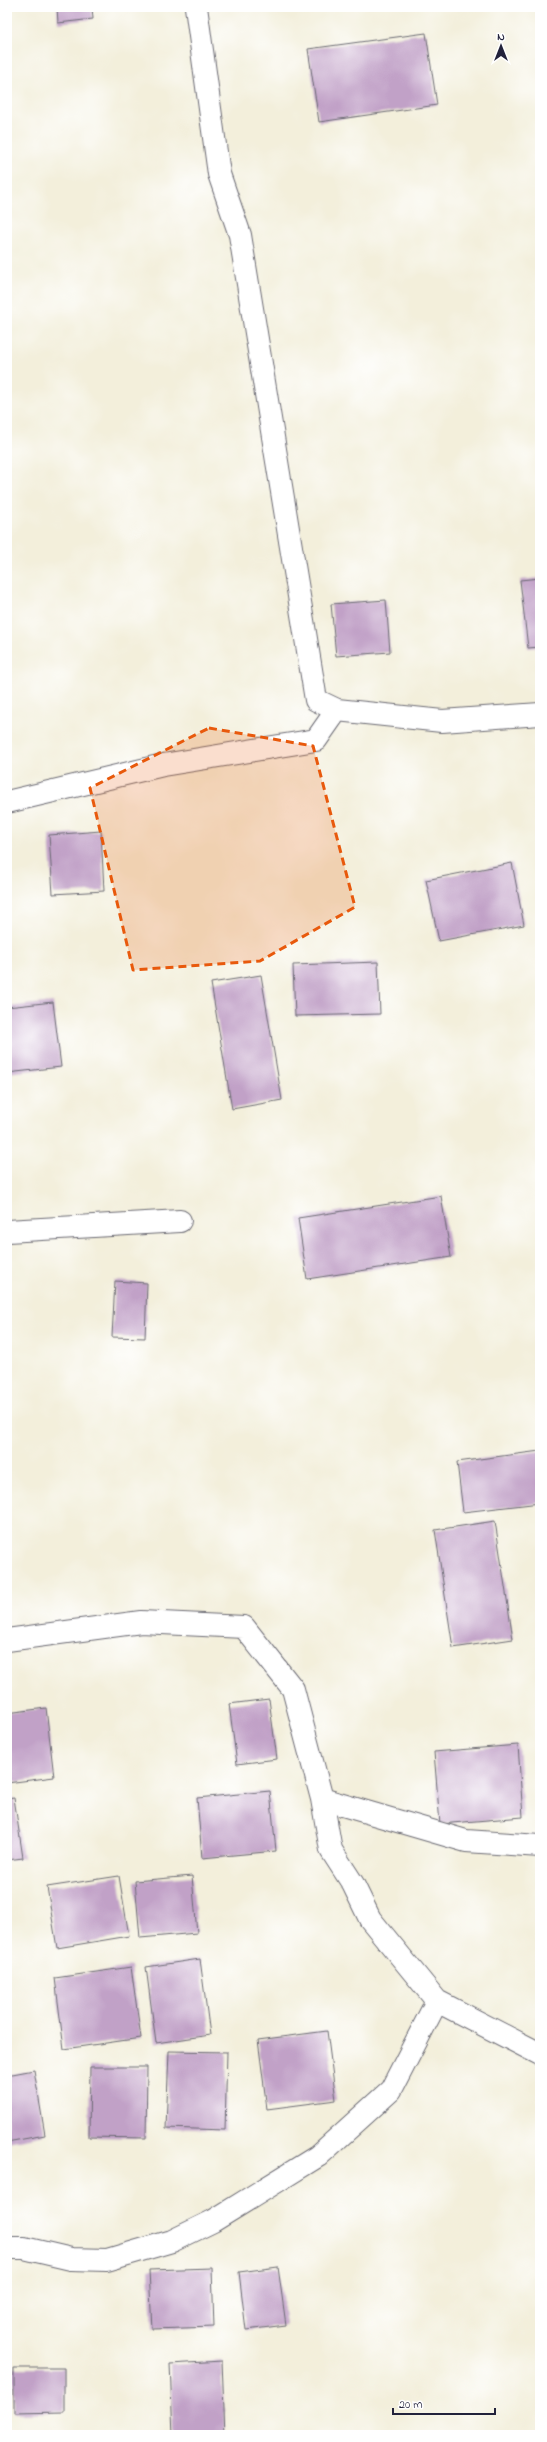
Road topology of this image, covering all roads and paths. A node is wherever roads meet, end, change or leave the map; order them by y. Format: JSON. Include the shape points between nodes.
{"nodes":[{"id":1,"x":196,"y":7,"type":"edge"},
{"id":2,"x":338,"y":710,"type":"junction"},
{"id":3,"x":540,"y":714,"type":"edge"},
{"id":4,"x":7,"y":802,"type":"edge"},
{"id":5,"x":180,"y":1221,"type":"dead end"},
{"id":6,"x":7,"y":1231,"type":"edge"},
{"id":7,"x":7,"y":1640,"type":"edge"},
{"id":8,"x":322,"y":1799,"type":"junction"},
{"id":9,"x":540,"y":1846,"type":"edge"},
{"id":10,"x":437,"y":2001,"type":"junction"},
{"id":11,"x":540,"y":2054,"type":"edge"},
{"id":12,"x":7,"y":2248,"type":"edge"}],
"edges":[{"from":1,"to":2,"type":"street","via":[[219,174],[240,235],[312,682],[316,700]]},
{"from":2,"to":3,"type":"street","via":[[442,721]]},
{"from":2,"to":4,"type":"street","via":[[316,740],[163,765]]},
{"from":5,"to":6,"type":"street"},
{"from":7,"to":8,"type":"street","via":[[141,1622],[244,1626],[293,1689]]},
{"from":8,"to":9,"type":"street","via":[[466,1841]]},
{"from":8,"to":10,"type":"street","via":[[331,1850],[353,1884],[370,1918]]},
{"from":10,"to":11,"type":"street"},
{"from":10,"to":12,"type":"street","via":[[391,2090],[318,2156],[213,2221],[172,2241],[107,2260],[71,2259],[24,2248]]}]}
